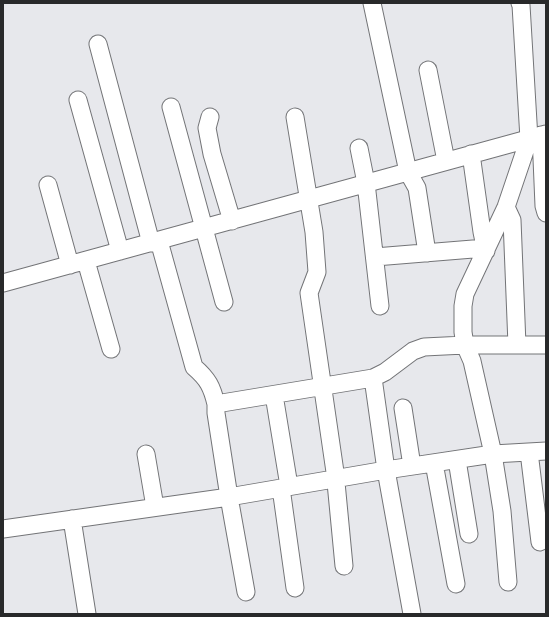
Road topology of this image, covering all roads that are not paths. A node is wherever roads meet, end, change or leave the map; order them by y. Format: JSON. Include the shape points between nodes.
{"nodes":[{"id":1,"x":372,"y":3,"type":"edge"},
{"id":2,"x":520,"y":3,"type":"edge"},
{"id":3,"x":98,"y":44,"type":"dead end"},
{"id":4,"x":428,"y":70,"type":"dead end"},
{"id":5,"x":78,"y":100,"type":"dead end"},
{"id":6,"x":171,"y":108,"type":"dead end"},
{"id":7,"x":210,"y":117,"type":"dead end"},
{"id":8,"x":295,"y":118,"type":"dead end"},
{"id":9,"x":539,"y":136,"type":"edge"},
{"id":10,"x":359,"y":148,"type":"dead end"},
{"id":11,"x":471,"y":154,"type":"junction"},
{"id":12,"x":446,"y":162,"type":"junction"},
{"id":13,"x":408,"y":172,"type":"junction"},
{"id":14,"x":366,"y":183,"type":"junction"},
{"id":15,"x":48,"y":185,"type":"dead end"},
{"id":16,"x":309,"y":199,"type":"junction"},
{"id":17,"x":506,"y":207,"type":"junction"},
{"id":18,"x":546,"y":213,"type":"edge"},
{"id":19,"x":232,"y":221,"type":"junction"},
{"id":20,"x":204,"y":228,"type":"junction"},
{"id":21,"x":155,"y":242,"type":"junction"},
{"id":22,"x":120,"y":251,"type":"junction"},
{"id":23,"x":486,"y":251,"type":"junction"},
{"id":24,"x":427,"y":253,"type":"junction"},
{"id":25,"x":375,"y":257,"type":"junction"},
{"id":26,"x":86,"y":260,"type":"junction"},
{"id":27,"x":70,"y":265,"type":"junction"},
{"id":28,"x":3,"y":283,"type":"edge"},
{"id":29,"x":224,"y":302,"type":"dead end"},
{"id":30,"x":380,"y":306,"type":"dead end"},
{"id":31,"x":465,"y":345,"type":"junction"},
{"id":32,"x":517,"y":345,"type":"junction"},
{"id":33,"x":546,"y":345,"type":"edge"},
{"id":34,"x":111,"y":349,"type":"dead end"},
{"id":35,"x":374,"y":378,"type":"junction"},
{"id":36,"x":323,"y":387,"type":"junction"},
{"id":37,"x":274,"y":395,"type":"junction"},
{"id":38,"x":216,"y":404,"type":"junction"},
{"id":39,"x":403,"y":408,"type":"dead end"},
{"id":40,"x":546,"y":451,"type":"edge"},
{"id":41,"x":529,"y":452,"type":"junction"},
{"id":42,"x":146,"y":454,"type":"dead end"},
{"id":43,"x":493,"y":454,"type":"junction"},
{"id":44,"x":456,"y":460,"type":"junction"},
{"id":45,"x":434,"y":463,"type":"junction"},
{"id":46,"x":412,"y":466,"type":"junction"},
{"id":47,"x":386,"y":470,"type":"junction"},
{"id":48,"x":335,"y":479,"type":"junction"},
{"id":49,"x":285,"y":487,"type":"junction"},
{"id":50,"x":228,"y":497,"type":"junction"},
{"id":51,"x":155,"y":507,"type":"junction"},
{"id":52,"x":72,"y":519,"type":"junction"},
{"id":53,"x":3,"y":529,"type":"edge"},
{"id":54,"x":470,"y":534,"type":"dead end"},
{"id":55,"x":540,"y":542,"type":"dead end"},
{"id":56,"x":344,"y":566,"type":"dead end"},
{"id":57,"x":508,"y":582,"type":"dead end"},
{"id":58,"x":456,"y":584,"type":"dead end"},
{"id":59,"x":295,"y":588,"type":"dead end"},
{"id":60,"x":246,"y":592,"type":"dead end"},
{"id":61,"x":87,"y":614,"type":"edge"},
{"id":62,"x":412,"y":614,"type":"edge"}],
"edges":[{"from":1,"to":13,"type":"street"},
{"from":2,"to":9,"type":"street"},
{"from":3,"to":21,"type":"street"},
{"from":4,"to":12,"type":"street"},
{"from":5,"to":22,"type":"street"},
{"from":6,"to":20,"type":"street"},
{"from":7,"to":19,"type":"street","via":[[207,128],[212,154]]},
{"from":8,"to":16,"type":"street"},
{"from":9,"to":11,"type":"street"},
{"from":9,"to":17,"type":"street"},
{"from":9,"to":18,"type":"street"},
{"from":10,"to":14,"type":"street"},
{"from":11,"to":12,"type":"street"},
{"from":11,"to":23,"type":"street"},
{"from":12,"to":13,"type":"street"},
{"from":13,"to":14,"type":"street"},
{"from":13,"to":24,"type":"street","via":[[417,188]]},
{"from":14,"to":16,"type":"street"},
{"from":14,"to":25,"type":"street"},
{"from":15,"to":27,"type":"street"},
{"from":16,"to":19,"type":"street"},
{"from":16,"to":36,"type":"street","via":[[317,272],[309,293]]},
{"from":17,"to":23,"type":"street"},
{"from":17,"to":32,"type":"street","via":[[512,220]]},
{"from":19,"to":20,"type":"street"},
{"from":20,"to":21,"type":"street"},
{"from":20,"to":29,"type":"street"},
{"from":21,"to":22,"type":"street"},
{"from":21,"to":38,"type":"street","via":[[194,367],[204,375],[213,389]]},
{"from":22,"to":26,"type":"street"},
{"from":23,"to":24,"type":"street","via":[[473,249]]},
{"from":23,"to":31,"type":"street","via":[[465,294]]},
{"from":24,"to":25,"type":"street"},
{"from":25,"to":30,"type":"street"},
{"from":26,"to":27,"type":"street"},
{"from":26,"to":34,"type":"street"},
{"from":27,"to":28,"type":"street"},
{"from":31,"to":32,"type":"street"},
{"from":31,"to":35,"type":"street","via":[[424,347],[413,351]]},
{"from":31,"to":43,"type":"street","via":[[472,361]]},
{"from":32,"to":33,"type":"street"},
{"from":35,"to":36,"type":"street"},
{"from":35,"to":47,"type":"street"},
{"from":36,"to":37,"type":"street"},
{"from":36,"to":48,"type":"street"},
{"from":37,"to":38,"type":"street"},
{"from":37,"to":49,"type":"street"},
{"from":38,"to":50,"type":"street"},
{"from":39,"to":46,"type":"street"},
{"from":40,"to":41,"type":"street"},
{"from":41,"to":43,"type":"street"},
{"from":41,"to":55,"type":"street"},
{"from":42,"to":51,"type":"street"},
{"from":43,"to":44,"type":"street"},
{"from":43,"to":57,"type":"street","via":[[502,511]]},
{"from":44,"to":45,"type":"street"},
{"from":44,"to":54,"type":"street"},
{"from":45,"to":46,"type":"street"},
{"from":45,"to":58,"type":"street"},
{"from":46,"to":47,"type":"street"},
{"from":47,"to":48,"type":"street"},
{"from":47,"to":62,"type":"street"},
{"from":48,"to":49,"type":"street"},
{"from":48,"to":56,"type":"street"},
{"from":49,"to":50,"type":"street"},
{"from":49,"to":59,"type":"street"},
{"from":50,"to":51,"type":"street"},
{"from":50,"to":60,"type":"street"},
{"from":51,"to":52,"type":"street"},
{"from":52,"to":53,"type":"street"},
{"from":52,"to":61,"type":"street"}]}
